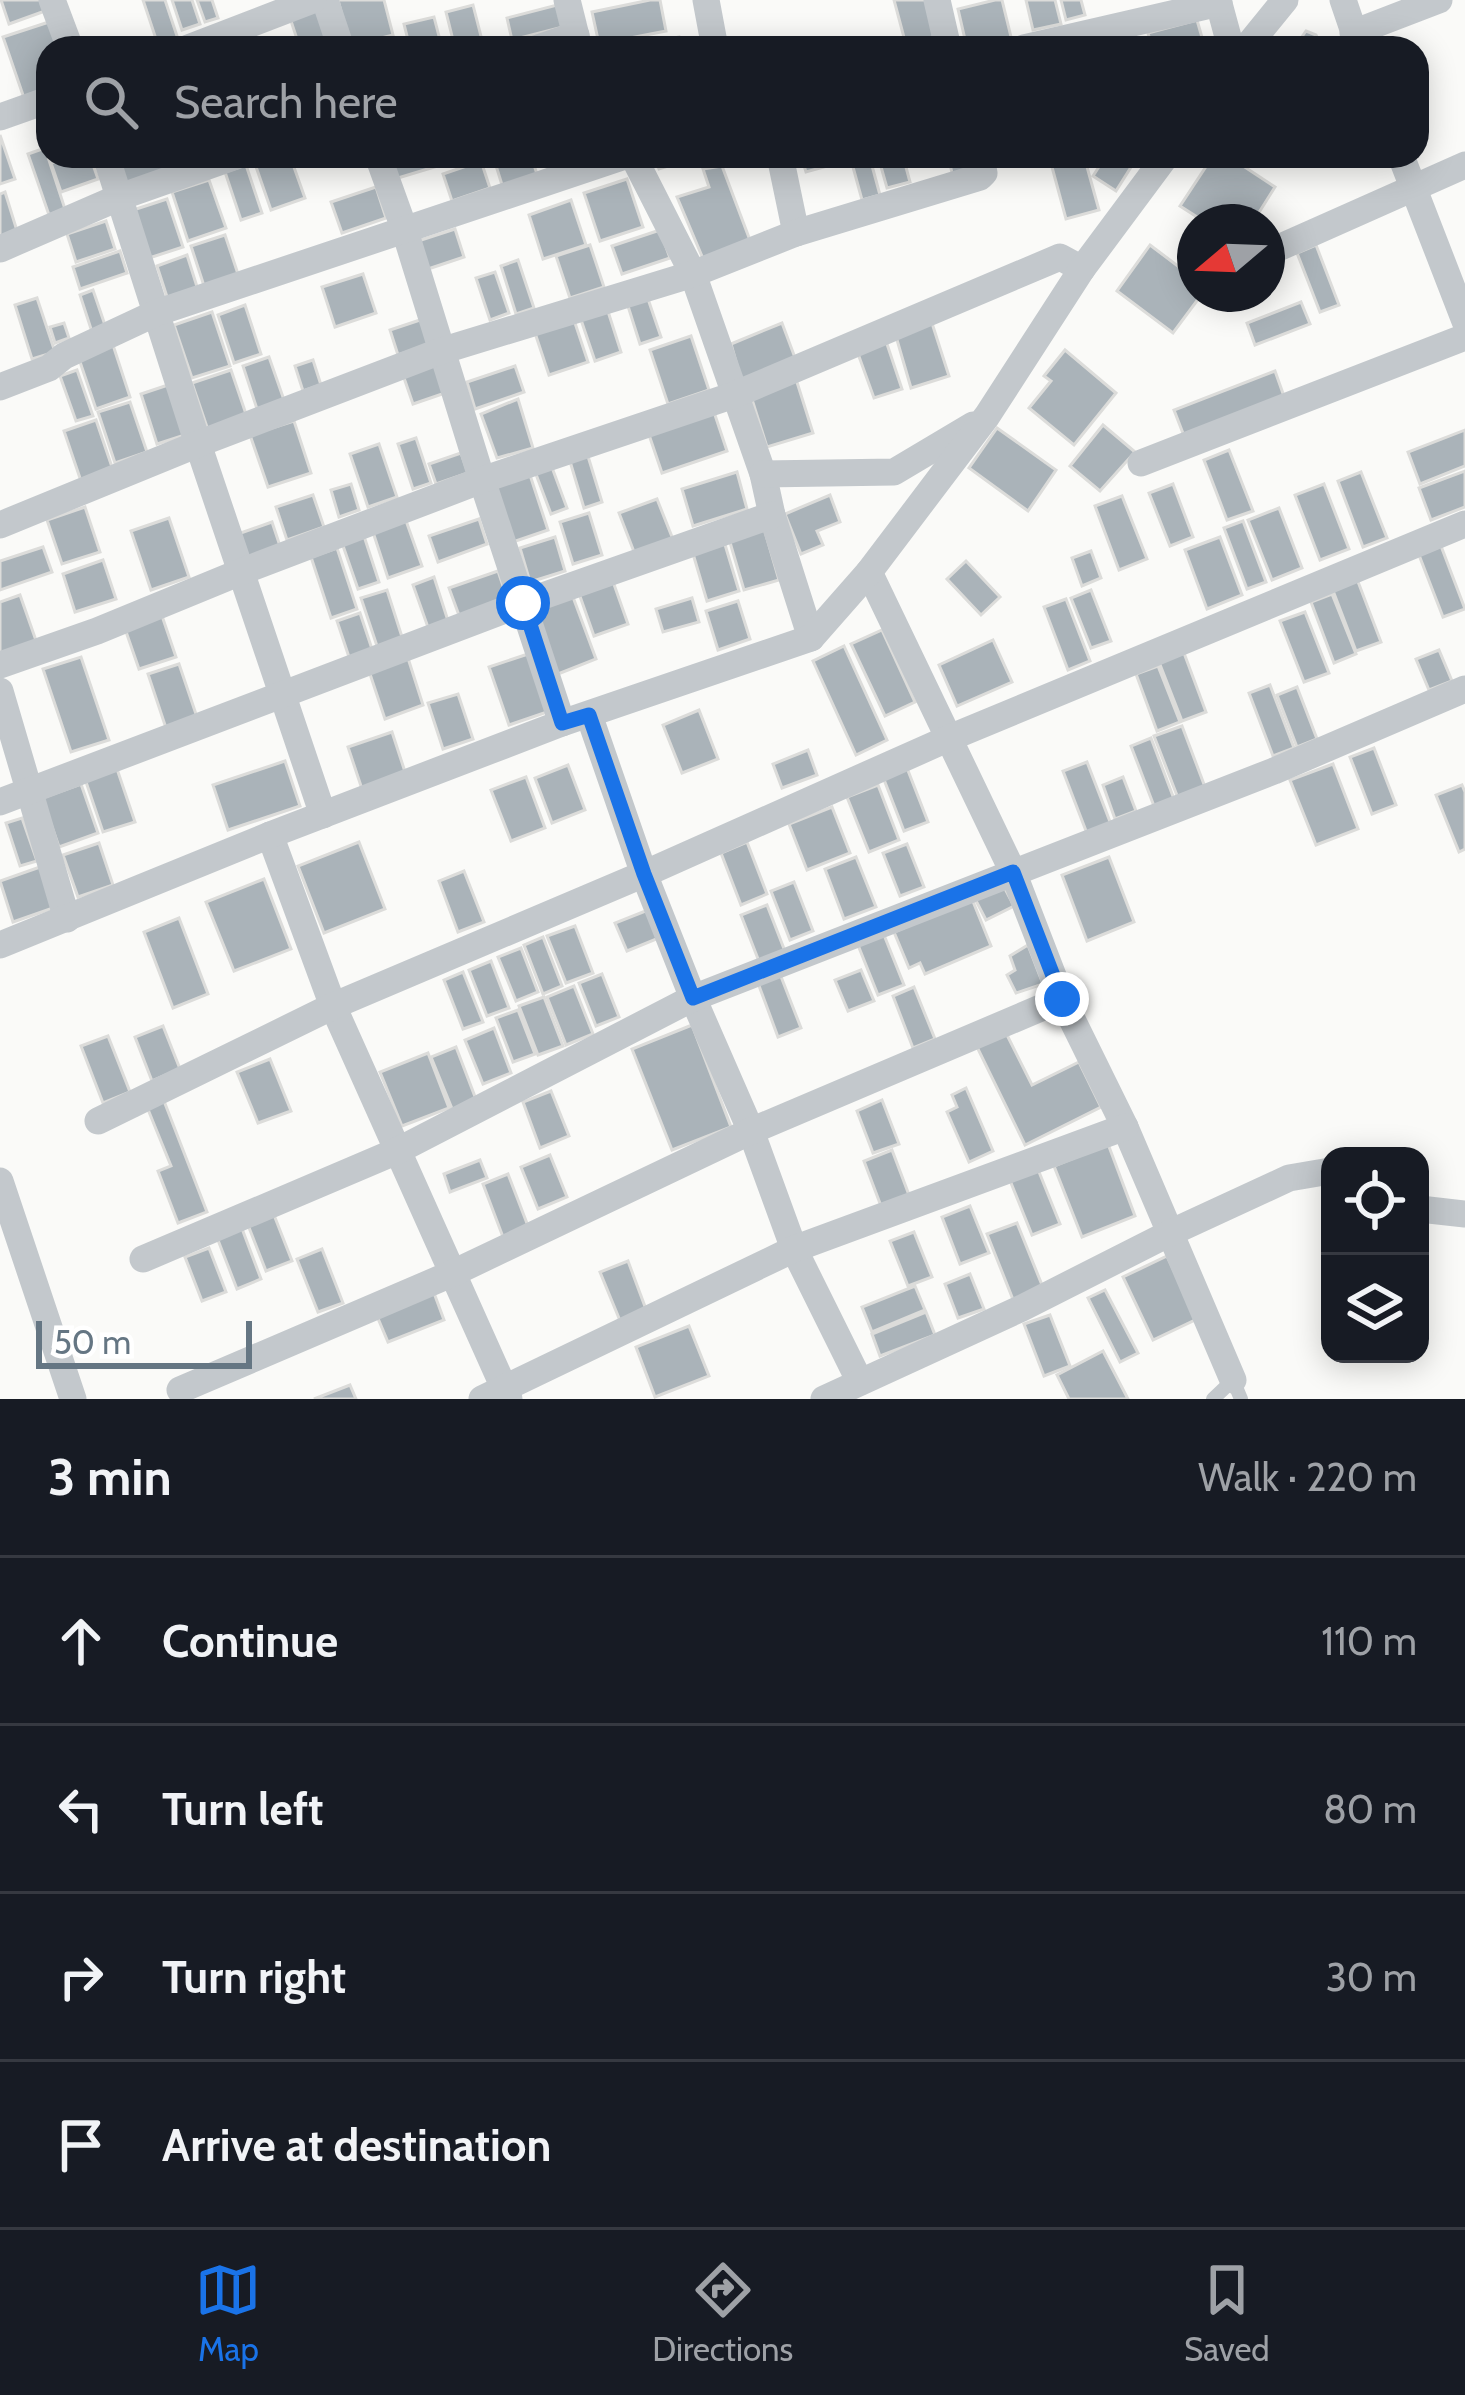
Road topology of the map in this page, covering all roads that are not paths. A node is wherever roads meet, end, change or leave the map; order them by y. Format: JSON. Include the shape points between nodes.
{"nodes":[{"id":1,"x":52,"y":0,"type":"edge"},
{"id":2,"x":313,"y":0,"type":"edge"},
{"id":3,"x":325,"y":0,"type":"edge"},
{"id":4,"x":567,"y":0,"type":"edge"},
{"id":5,"x":706,"y":0,"type":"edge"},
{"id":6,"x":938,"y":0,"type":"edge"},
{"id":7,"x":1286,"y":0,"type":"edge"},
{"id":8,"x":1342,"y":0,"type":"edge"},
{"id":9,"x":1439,"y":0,"type":"edge"},
{"id":10,"x":1218,"y":2,"type":"edge"},
{"id":11,"x":66,"y":36,"type":"edge"},
{"id":12,"x":219,"y":36,"type":"edge"},
{"id":13,"x":337,"y":36,"type":"edge"},
{"id":14,"x":576,"y":36,"type":"edge"},
{"id":15,"x":713,"y":36,"type":"edge"},
{"id":16,"x":946,"y":36,"type":"edge"},
{"id":17,"x":1075,"y":36,"type":"edge"},
{"id":18,"x":1228,"y":36,"type":"edge"},
{"id":19,"x":1256,"y":36,"type":"edge"},
{"id":20,"x":1355,"y":36,"type":"edge"},
{"id":21,"x":1364,"y":36,"type":"edge"},
{"id":22,"x":36,"y":104,"type":"edge"},
{"id":23,"x":0,"y":117,"type":"edge"},
{"id":24,"x":1465,"y":165,"type":"edge"},
{"id":25,"x":110,"y":168,"type":"edge"},
{"id":26,"x":202,"y":168,"type":"edge"},
{"id":27,"x":382,"y":168,"type":"edge"},
{"id":28,"x":592,"y":168,"type":"edge"},
{"id":29,"x":636,"y":168,"type":"edge"},
{"id":30,"x":783,"y":168,"type":"edge"},
{"id":31,"x":983,"y":168,"type":"edge"},
{"id":32,"x":1157,"y":168,"type":"edge"},
{"id":33,"x":1406,"y":168,"type":"edge"},
{"id":34,"x":1413,"y":186,"type":"junction"},
{"id":35,"x":120,"y":197,"type":"junction"},
{"id":36,"x":404,"y":228,"type":"junction"},
{"id":37,"x":796,"y":232,"type":"junction"},
{"id":38,"x":1285,"y":245,"type":"edge"},
{"id":39,"x":0,"y":249,"type":"edge"},
{"id":40,"x":1082,"y":269,"type":"junction"},
{"id":41,"x":693,"y":274,"type":"junction"},
{"id":42,"x":156,"y":313,"type":"junction"},
{"id":43,"x":1465,"y":321,"type":"edge"},
{"id":44,"x":1465,"y":337,"type":"edge"},
{"id":45,"x":441,"y":350,"type":"junction"},
{"id":46,"x":0,"y":388,"type":"edge"},
{"id":47,"x":734,"y":395,"type":"junction"},
{"id":48,"x":987,"y":416,"type":"junction"},
{"id":49,"x":198,"y":444,"type":"junction"},
{"id":50,"x":1142,"y":463,"type":"dead end"},
{"id":51,"x":763,"y":474,"type":"junction"},
{"id":52,"x":482,"y":480,"type":"junction"},
{"id":53,"x":772,"y":515,"type":"junction"},
{"id":54,"x":1465,"y":524,"type":"edge"},
{"id":55,"x":0,"y":525,"type":"edge"},
{"id":56,"x":243,"y":572,"type":"junction"},
{"id":57,"x":869,"y":572,"type":"junction"},
{"id":58,"x":523,"y":603,"type":"junction"},
{"id":59,"x":812,"y":638,"type":"junction"},
{"id":60,"x":0,"y":665,"type":"edge"},
{"id":61,"x":1465,"y":689,"type":"edge"},
{"id":62,"x":0,"y":691,"type":"edge"},
{"id":63,"x":282,"y":695,"type":"junction"},
{"id":64,"x":576,"y":719,"type":"junction"},
{"id":65,"x":947,"y":739,"type":"junction"},
{"id":66,"x":30,"y":790,"type":"junction"},
{"id":67,"x":0,"y":802,"type":"edge"},
{"id":68,"x":323,"y":815,"type":"junction"},
{"id":69,"x":270,"y":835,"type":"junction"},
{"id":70,"x":1013,"y":872,"type":"junction"},
{"id":71,"x":644,"y":874,"type":"junction"},
{"id":72,"x":67,"y":919,"type":"junction"},
{"id":73,"x":0,"y":945,"type":"edge"},
{"id":74,"x":693,"y":998,"type":"junction"},
{"id":75,"x":1062,"y":999,"type":"junction"},
{"id":76,"x":333,"y":1006,"type":"junction"},
{"id":77,"x":98,"y":1121,"type":"dead end"},
{"id":78,"x":1125,"y":1127,"type":"junction"},
{"id":79,"x":751,"y":1131,"type":"junction"},
{"id":80,"x":398,"y":1150,"type":"junction"},
{"id":81,"x":1321,"y":1173,"type":"edge"},
{"id":82,"x":0,"y":1180,"type":"edge"},
{"id":83,"x":1429,"y":1210,"type":"edge"},
{"id":84,"x":1465,"y":1214,"type":"edge"},
{"id":85,"x":1170,"y":1233,"type":"junction"},
{"id":86,"x":794,"y":1249,"type":"junction"},
{"id":87,"x":143,"y":1259,"type":"dead end"},
{"id":88,"x":452,"y":1274,"type":"junction"},
{"id":89,"x":180,"y":1390,"type":"dead end"},
{"id":90,"x":864,"y":1391,"type":"edge"},
{"id":91,"x":1229,"y":1393,"type":"edge"},
{"id":92,"x":498,"y":1396,"type":"edge"},
{"id":93,"x":73,"y":1399,"type":"edge"},
{"id":94,"x":824,"y":1399,"type":"edge"}],
"edges":[{"from":1,"to":11,"type":"street"},
{"from":2,"to":12,"type":"street"},
{"from":3,"to":13,"type":"street"},
{"from":4,"to":14,"type":"street"},
{"from":5,"to":15,"type":"street"},
{"from":6,"to":16,"type":"street"},
{"from":7,"to":19,"type":"street"},
{"from":8,"to":20,"type":"street"},
{"from":9,"to":21,"type":"street"},
{"from":10,"to":17,"type":"street"},
{"from":10,"to":18,"type":"street"},
{"from":22,"to":23,"type":"street"},
{"from":24,"to":34,"type":"street"},
{"from":25,"to":35,"type":"street"},
{"from":26,"to":35,"type":"street"},
{"from":27,"to":36,"type":"street"},
{"from":28,"to":36,"type":"street"},
{"from":29,"to":41,"type":"street"},
{"from":30,"to":37,"type":"street"},
{"from":31,"to":37,"type":"street","via":[[980,177]]},
{"from":32,"to":40,"type":"street"},
{"from":33,"to":34,"type":"street"},
{"from":34,"to":38,"type":"street"},
{"from":34,"to":43,"type":"street"},
{"from":35,"to":39,"type":"street"},
{"from":35,"to":42,"type":"street"},
{"from":36,"to":42,"type":"street"},
{"from":36,"to":45,"type":"street"},
{"from":37,"to":41,"type":"street"},
{"from":40,"to":47,"type":"street","via":[[1060,257]]},
{"from":40,"to":48,"type":"street"},
{"from":41,"to":45,"type":"street"},
{"from":41,"to":47,"type":"street"},
{"from":42,"to":46,"type":"street"},
{"from":42,"to":49,"type":"street"},
{"from":44,"to":50,"type":"street"},
{"from":45,"to":49,"type":"street"},
{"from":45,"to":52,"type":"street"},
{"from":47,"to":51,"type":"street"},
{"from":47,"to":52,"type":"street"},
{"from":48,"to":51,"type":"street","via":[[894,472]]},
{"from":48,"to":57,"type":"street"},
{"from":49,"to":55,"type":"street"},
{"from":49,"to":56,"type":"street"},
{"from":51,"to":53,"type":"street"},
{"from":52,"to":56,"type":"street"},
{"from":52,"to":58,"type":"street"},
{"from":53,"to":58,"type":"street"},
{"from":53,"to":59,"type":"street"},
{"from":54,"to":65,"type":"street"},
{"from":56,"to":60,"type":"street"},
{"from":56,"to":63,"type":"street"},
{"from":57,"to":59,"type":"street"},
{"from":57,"to":65,"type":"street"},
{"from":58,"to":63,"type":"street"},
{"from":58,"to":64,"type":"street"},
{"from":59,"to":64,"type":"street"},
{"from":61,"to":70,"type":"street"},
{"from":62,"to":66,"type":"street"},
{"from":63,"to":66,"type":"street"},
{"from":63,"to":68,"type":"street"},
{"from":64,"to":68,"type":"street"},
{"from":64,"to":71,"type":"street"},
{"from":65,"to":70,"type":"street"},
{"from":65,"to":71,"type":"street"},
{"from":66,"to":67,"type":"street"},
{"from":66,"to":72,"type":"street"},
{"from":68,"to":69,"type":"street"},
{"from":69,"to":72,"type":"street"},
{"from":69,"to":76,"type":"street"},
{"from":70,"to":74,"type":"street"},
{"from":70,"to":75,"type":"street"},
{"from":71,"to":74,"type":"street"},
{"from":71,"to":76,"type":"street"},
{"from":72,"to":73,"type":"street"},
{"from":74,"to":79,"type":"street"},
{"from":74,"to":80,"type":"street"},
{"from":75,"to":78,"type":"street"},
{"from":75,"to":79,"type":"street"},
{"from":76,"to":77,"type":"street"},
{"from":76,"to":80,"type":"street"},
{"from":78,"to":85,"type":"street"},
{"from":78,"to":86,"type":"street"},
{"from":79,"to":86,"type":"street"},
{"from":79,"to":88,"type":"street"},
{"from":80,"to":87,"type":"street"},
{"from":80,"to":88,"type":"street"},
{"from":81,"to":85,"type":"street","via":[[1289,1178]]},
{"from":82,"to":93,"type":"street"},
{"from":83,"to":84,"type":"street"},
{"from":85,"to":90,"type":"street"},
{"from":85,"to":91,"type":"street"},
{"from":86,"to":90,"type":"street"},
{"from":86,"to":92,"type":"street"},
{"from":88,"to":89,"type":"street"},
{"from":88,"to":92,"type":"street"},
{"from":90,"to":94,"type":"street"}]}
